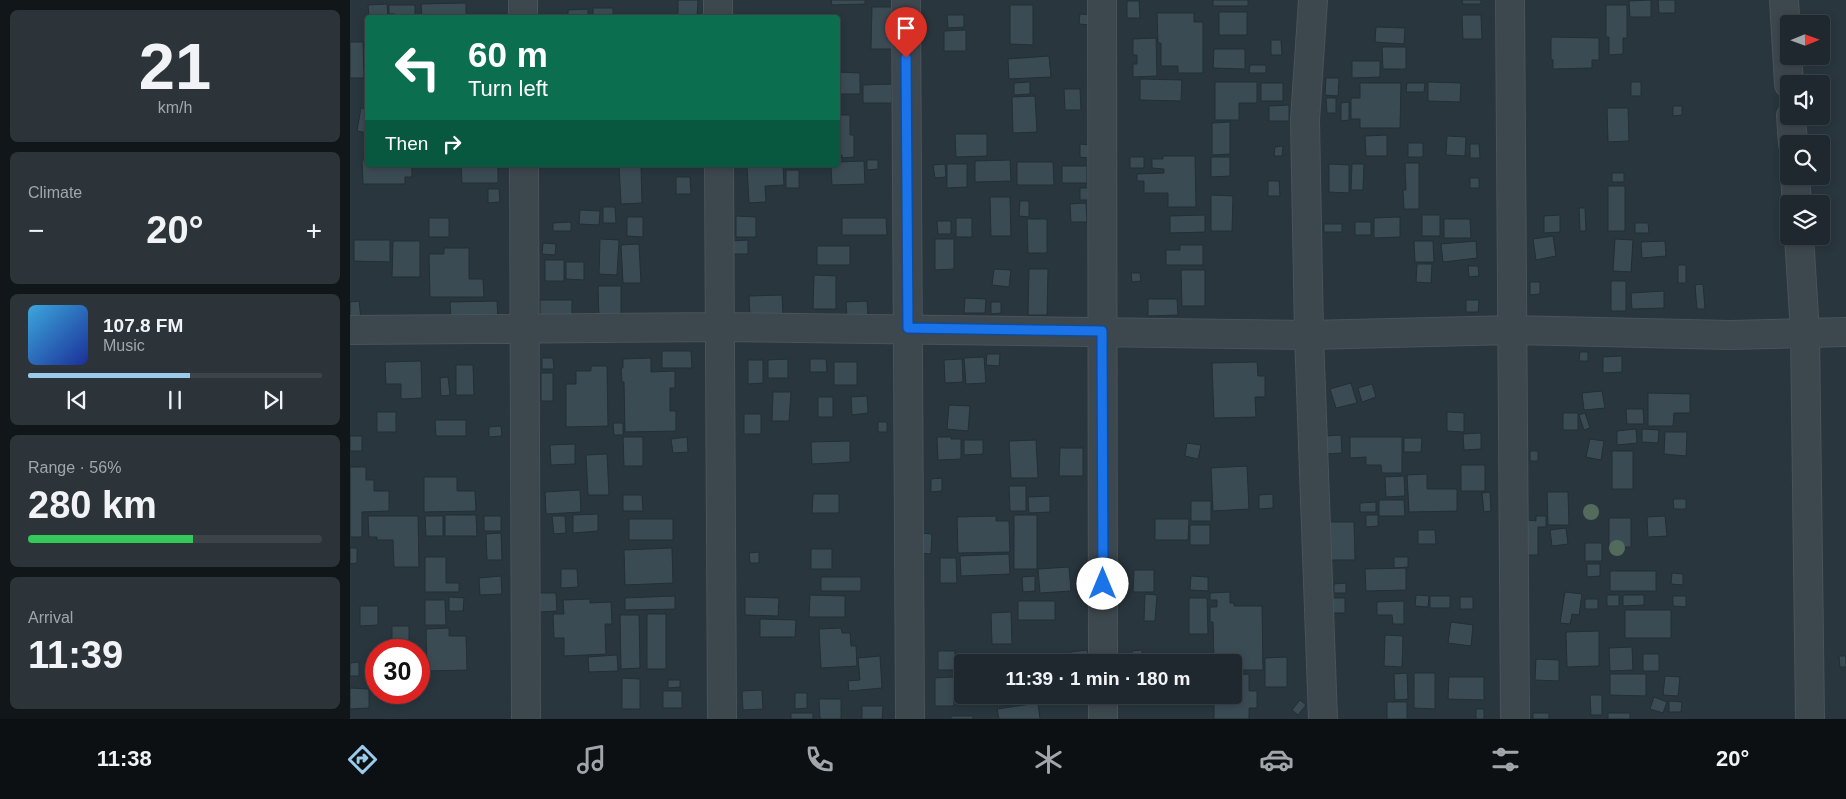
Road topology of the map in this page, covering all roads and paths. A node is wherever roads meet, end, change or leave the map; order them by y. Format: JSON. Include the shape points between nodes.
{"nodes":[{"id":1,"x":523,"y":0,"type":"edge"},
{"id":2,"x":718,"y":0,"type":"edge"},
{"id":3,"x":906,"y":0,"type":"edge"},
{"id":4,"x":1102,"y":0,"type":"edge"},
{"id":5,"x":1313,"y":0,"type":"edge"},
{"id":6,"x":1510,"y":0,"type":"edge"},
{"id":7,"x":1784,"y":0,"type":"edge"},
{"id":8,"x":523,"y":15,"type":"edge"},
{"id":9,"x":718,"y":15,"type":"edge"},
{"id":10,"x":1788,"y":75,"type":"edge"},
{"id":11,"x":524,"y":167,"type":"edge"},
{"id":12,"x":719,"y":167,"type":"edge"},
{"id":13,"x":1800,"y":245,"type":"edge"},
{"id":14,"x":720,"y":327,"type":"junction"},
{"id":15,"x":908,"y":328,"type":"junction"},
{"id":16,"x":525,"y":329,"type":"junction"},
{"id":17,"x":350,"y":330,"type":"edge"},
{"id":18,"x":1513,"y":330,"type":"junction"},
{"id":19,"x":1102,"y":331,"type":"junction"},
{"id":20,"x":1805,"y":332,"type":"junction"},
{"id":21,"x":1846,"y":332,"type":"edge"},
{"id":22,"x":1309,"y":335,"type":"junction"},
{"id":23,"x":1103,"y":654,"type":"edge"},
{"id":24,"x":1103,"y":704,"type":"edge"},
{"id":25,"x":526,"y":719,"type":"edge"},
{"id":26,"x":722,"y":719,"type":"edge"},
{"id":27,"x":910,"y":719,"type":"edge"},
{"id":28,"x":1103,"y":719,"type":"edge"},
{"id":29,"x":1323,"y":719,"type":"edge"},
{"id":30,"x":1515,"y":719,"type":"edge"},
{"id":31,"x":1810,"y":719,"type":"edge"}],
"edges":[{"from":1,"to":8,"type":"street"},
{"from":2,"to":9,"type":"street"},
{"from":3,"to":15,"type":"street"},
{"from":4,"to":19,"type":"street"},
{"from":5,"to":22,"type":"street","via":[[1305,120]]},
{"from":6,"to":18,"type":"street"},
{"from":7,"to":10,"type":"street"},
{"from":11,"to":16,"type":"street"},
{"from":12,"to":14,"type":"street"},
{"from":13,"to":20,"type":"street"},
{"from":14,"to":15,"type":"street"},
{"from":14,"to":16,"type":"street"},
{"from":14,"to":26,"type":"street"},
{"from":15,"to":19,"type":"street"},
{"from":15,"to":27,"type":"street"},
{"from":16,"to":17,"type":"street"},
{"from":16,"to":25,"type":"street"},
{"from":18,"to":20,"type":"street","via":[[1730,335]]},
{"from":18,"to":22,"type":"street"},
{"from":18,"to":30,"type":"street"},
{"from":19,"to":22,"type":"street"},
{"from":19,"to":23,"type":"street"},
{"from":20,"to":21,"type":"street"},
{"from":20,"to":31,"type":"street"},
{"from":22,"to":29,"type":"street"},
{"from":24,"to":28,"type":"street"}]}
